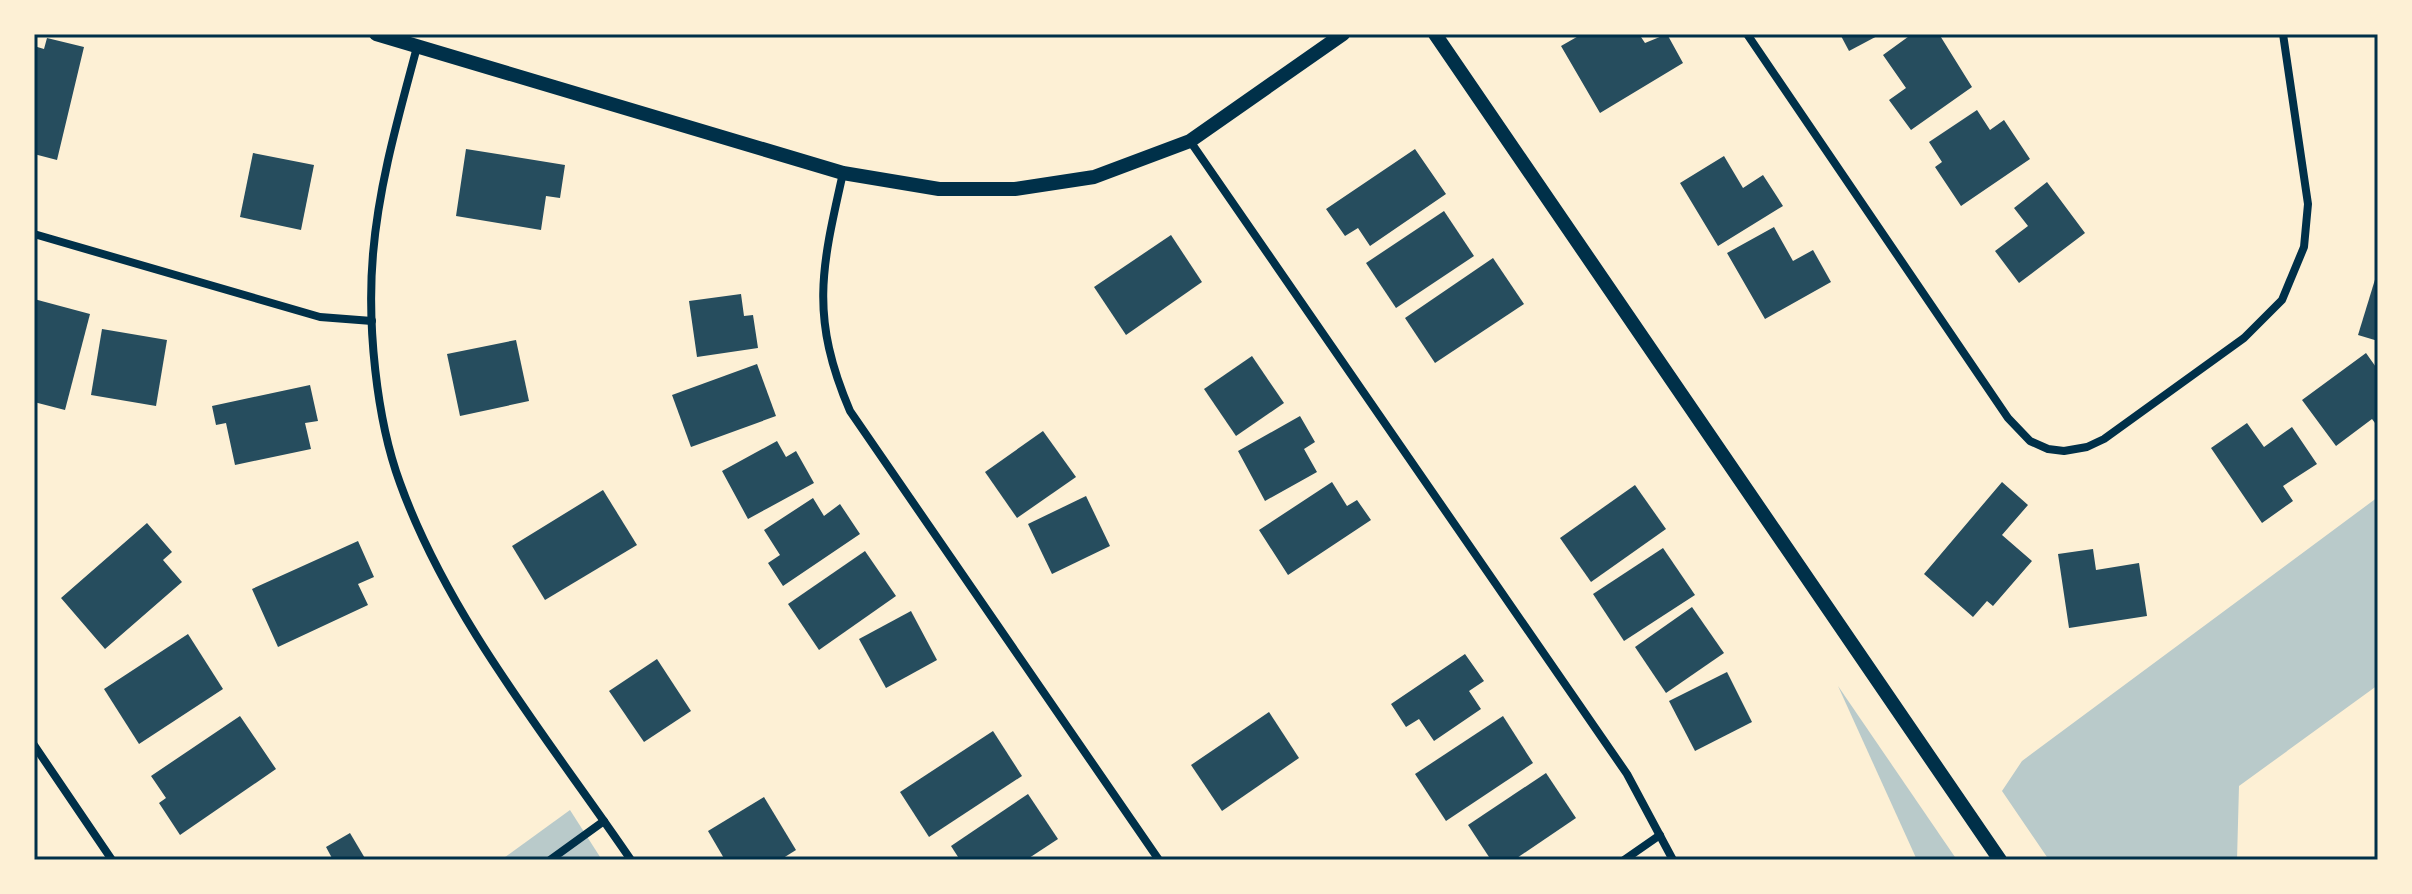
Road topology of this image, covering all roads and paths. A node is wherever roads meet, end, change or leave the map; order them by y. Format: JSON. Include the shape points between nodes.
{"nodes":[{"id":1,"x":376,"y":34,"type":"edge"},
{"id":2,"x":1343,"y":34,"type":"edge"},
{"id":3,"x":1435,"y":34,"type":"edge"},
{"id":4,"x":1747,"y":34,"type":"edge"},
{"id":5,"x":2283,"y":34,"type":"edge"},
{"id":6,"x":417,"y":47,"type":"junction"},
{"id":7,"x":1190,"y":141,"type":"junction"},
{"id":8,"x":843,"y":173,"type":"junction"},
{"id":9,"x":34,"y":234,"type":"edge"},
{"id":10,"x":372,"y":321,"type":"junction"},
{"id":11,"x":34,"y":745,"type":"edge"},
{"id":12,"x":604,"y":821,"type":"junction"},
{"id":13,"x":1660,"y":835,"type":"junction"},
{"id":14,"x":112,"y":860,"type":"edge"},
{"id":15,"x":550,"y":860,"type":"edge"},
{"id":16,"x":631,"y":860,"type":"edge"},
{"id":17,"x":1159,"y":860,"type":"edge"},
{"id":18,"x":1624,"y":860,"type":"edge"},
{"id":19,"x":1673,"y":860,"type":"edge"},
{"id":20,"x":2000,"y":860,"type":"edge"}],
"edges":[{"from":1,"to":6,"type":"street"},
{"from":2,"to":7,"type":"street"},
{"from":3,"to":20,"type":"street"},
{"from":4,"to":5,"type":"street","via":[[2008,418],[2030,441],[2064,451],[2104,439],[2244,338],[2282,300],[2304,247],[2308,204]]},
{"from":6,"to":8,"type":"street"},
{"from":6,"to":10,"type":"street","via":[[383,173],[372,256]]},
{"from":7,"to":8,"type":"street","via":[[1094,177],[1015,189],[939,189]]},
{"from":7,"to":13,"type":"street","via":[[1618,761]]},
{"from":8,"to":17,"type":"street","via":[[828,240],[821,312],[831,367],[850,411]]},
{"from":9,"to":10,"type":"street","via":[[320,317]]},
{"from":10,"to":12,"type":"street","via":[[382,408],[399,481],[428,549],[465,617]]},
{"from":11,"to":14,"type":"street"},
{"from":12,"to":15,"type":"street"},
{"from":12,"to":16,"type":"street"},
{"from":13,"to":18,"type":"street"},
{"from":13,"to":19,"type":"street"}]}
